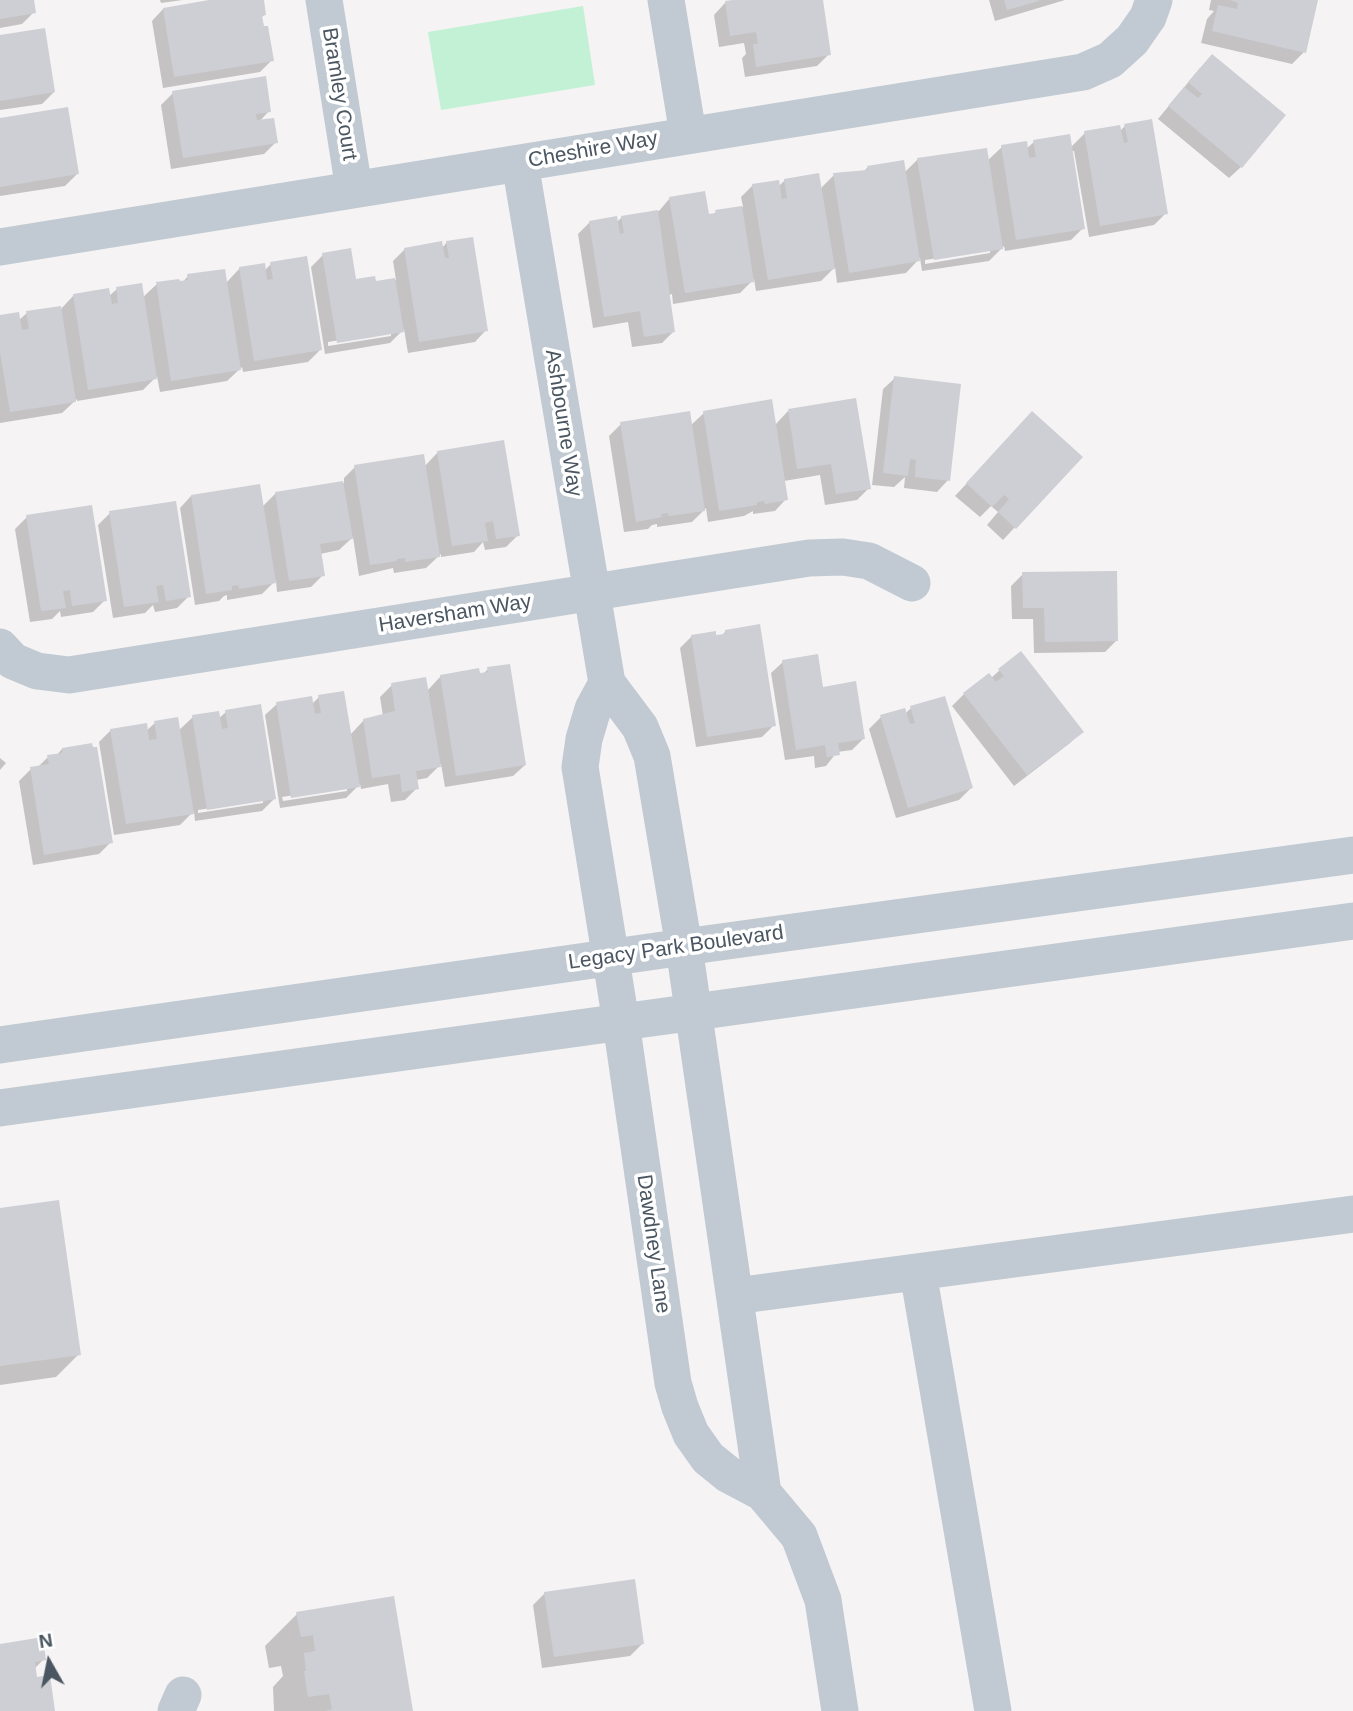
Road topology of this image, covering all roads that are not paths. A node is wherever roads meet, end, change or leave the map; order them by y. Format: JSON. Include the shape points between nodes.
{"nodes":[{"id":1,"x":324,"y":0,"type":"edge"},
{"id":2,"x":666,"y":0,"type":"edge"},
{"id":3,"x":1154,"y":0,"type":"edge"},
{"id":4,"x":688,"y":134,"type":"junction"},
{"id":5,"x":520,"y":163,"type":"junction"},
{"id":6,"x":354,"y":189,"type":"junction"},
{"id":7,"x":0,"y":247,"type":"edge"},
{"id":8,"x":912,"y":583,"type":"dead end"},
{"id":9,"x":592,"y":593,"type":"junction"},
{"id":10,"x":0,"y":647,"type":"edge"},
{"id":11,"x":607,"y":683,"type":"junction"},
{"id":12,"x":1353,"y":855,"type":"edge"},
{"id":13,"x":1353,"y":921,"type":"edge"},
{"id":14,"x":684,"y":947,"type":"junction"},
{"id":15,"x":610,"y":958,"type":"junction"},
{"id":16,"x":694,"y":1011,"type":"junction"},
{"id":17,"x":621,"y":1022,"type":"junction"},
{"id":18,"x":0,"y":1045,"type":"edge"},
{"id":19,"x":0,"y":1108,"type":"edge"},
{"id":20,"x":1353,"y":1214,"type":"edge"},
{"id":21,"x":918,"y":1272,"type":"junction"},
{"id":22,"x":735,"y":1296,"type":"junction"},
{"id":23,"x":764,"y":1493,"type":"junction"},
{"id":24,"x":841,"y":1711,"type":"edge"},
{"id":25,"x":993,"y":1711,"type":"edge"}],
"edges":[{"from":1,"to":6,"type":"street","name":"Bramley Court"},
{"from":2,"to":4,"type":"street"},
{"from":3,"to":4,"type":"street","name":"Cheshire Way","via":[[1132,40],[1110,60],[1083,72]]},
{"from":4,"to":5,"type":"street","name":"Cheshire Way"},
{"from":5,"to":6,"type":"street","name":"Cheshire Way"},
{"from":5,"to":9,"type":"street","name":"Ashbourne Way"},
{"from":6,"to":7,"type":"street","name":"Cheshire Way"},
{"from":8,"to":9,"type":"street","name":"Haversham Way","via":[[869,561],[809,558]]},
{"from":9,"to":10,"type":"street","name":"Haversham Way","via":[[69,675],[37,671],[13,661]]},
{"from":9,"to":11,"type":"street","name":"Ashbourne Way"},
{"from":11,"to":14,"type":"street","name":"Ashbourne Way","via":[[640,727],[652,756]]},
{"from":11,"to":15,"type":"street","via":[[593,709],[580,767]]},
{"from":12,"to":14,"type":"street","name":"Legacy Park Boulevard"},
{"from":13,"to":16,"type":"street"},
{"from":14,"to":15,"type":"street","name":"Legacy Park Boulevard"},
{"from":14,"to":16,"type":"street","name":"Ashbourne Way"},
{"from":15,"to":17,"type":"street","name":"Dawdney Lane"},
{"from":15,"to":18,"type":"street","name":"Legacy Park Boulevard"},
{"from":16,"to":17,"type":"street"},
{"from":16,"to":22,"type":"street"},
{"from":17,"to":19,"type":"street"},
{"from":17,"to":23,"type":"street","name":"Dawdney Lane","via":[[680,1407],[708,1458]]},
{"from":20,"to":21,"type":"street"},
{"from":21,"to":22,"type":"street"},
{"from":21,"to":25,"type":"street"},
{"from":22,"to":23,"type":"street"},
{"from":23,"to":24,"type":"street","name":"Dawdney Lane","via":[[799,1536],[823,1600]]}]}
